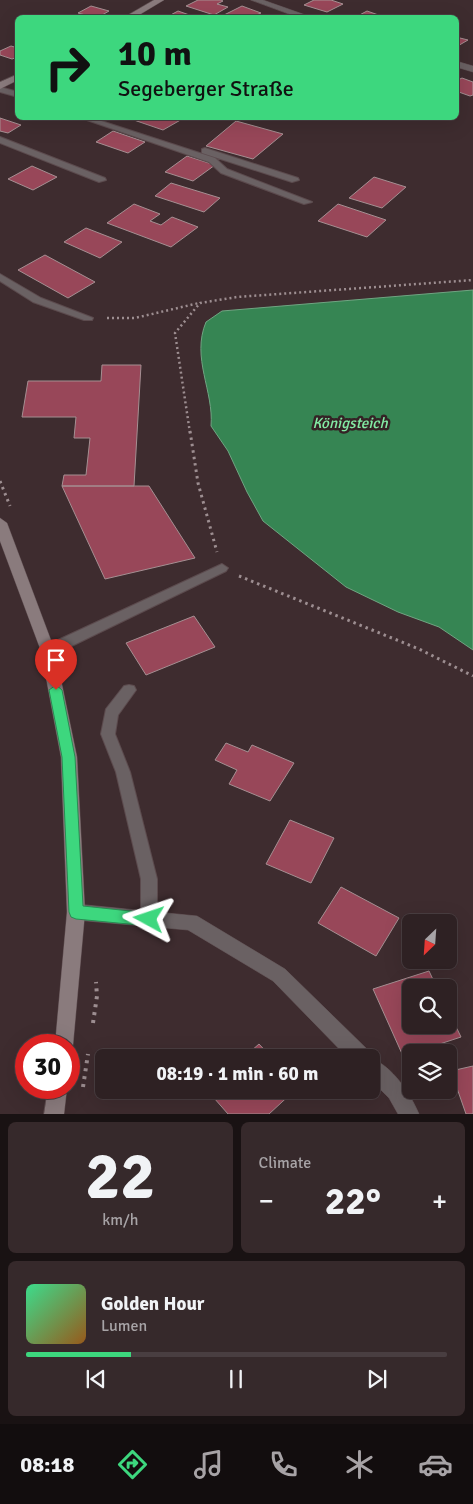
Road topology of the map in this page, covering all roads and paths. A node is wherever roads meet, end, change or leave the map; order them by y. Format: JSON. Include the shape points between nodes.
{"nodes":[{"id":1,"x":160,"y":0,"type":"edge"},
{"id":2,"x":255,"y":0,"type":"edge"},
{"id":3,"x":132,"y":15,"type":"edge"},
{"id":4,"x":301,"y":15,"type":"edge"},
{"id":5,"x":459,"y":65,"type":"edge"},
{"id":6,"x":473,"y":69,"type":"edge"},
{"id":7,"x":15,"y":78,"type":"edge"},
{"id":8,"x":0,"y":87,"type":"edge"},
{"id":9,"x":15,"y":94,"type":"edge"},
{"id":10,"x":91,"y":120,"type":"edge"},
{"id":11,"x":119,"y":120,"type":"edge"},
{"id":12,"x":0,"y":140,"type":"edge"},
{"id":13,"x":0,"y":148,"type":"edge"},
{"id":14,"x":33,"y":161,"type":"dead end"},
{"id":15,"x":102,"y":180,"type":"dead end"},
{"id":16,"x":295,"y":180,"type":"dead end"},
{"id":17,"x":306,"y":202,"type":"dead end"},
{"id":18,"x":0,"y":277,"type":"edge"},
{"id":19,"x":473,"y":280,"type":"edge"},
{"id":20,"x":200,"y":303,"type":"junction"},
{"id":21,"x":88,"y":318,"type":"joint"},
{"id":22,"x":0,"y":523,"type":"edge"},
{"id":23,"x":222,"y":568,"type":"junction"},
{"id":24,"x":48,"y":651,"type":"junction"},
{"id":25,"x":473,"y":676,"type":"edge"},
{"id":26,"x":128,"y":690,"type":"dead end"},
{"id":27,"x":76,"y":912,"type":"junction"},
{"id":28,"x":149,"y":919,"type":"junction"},
{"id":29,"x":65,"y":1034,"type":"edge"},
{"id":30,"x":353,"y":1049,"type":"edge"},
{"id":31,"x":380,"y":1076,"type":"edge"},
{"id":32,"x":56,"y":1099,"type":"edge"},
{"id":33,"x":54,"y":1114,"type":"edge"},
{"id":34,"x":409,"y":1114,"type":"edge"}],
"edges":[{"from":1,"to":3,"type":"main road"},
{"from":2,"to":4,"type":"street"},
{"from":5,"to":6,"type":"street"},
{"from":7,"to":8,"type":"main road"},
{"from":8,"to":9,"type":"lane"},
{"from":10,"to":17,"type":"lane","via":[[212,160],[224,171]]},
{"from":11,"to":16,"type":"lane"},
{"from":12,"to":15,"type":"lane"},
{"from":13,"to":14,"type":"lane"},
{"from":18,"to":21,"type":"lane","via":[[37,300]]},
{"from":19,"to":20,"type":"path","via":[[237,297]]},
{"from":20,"to":21,"type":"path","via":[[135,318]]},
{"from":20,"to":23,"type":"path","via":[[175,333],[198,483]]},
{"from":22,"to":24,"type":"main road"},
{"from":23,"to":24,"type":"lane"},
{"from":23,"to":25,"type":"path","via":[[419,649]]},
{"from":24,"to":27,"type":"main road","via":[[69,757]]},
{"from":26,"to":28,"type":"lane","via":[[111,713],[108,734],[123,772],[149,879]]},
{"from":27,"to":28,"type":"street"},
{"from":27,"to":29,"type":"main road"},
{"from":28,"to":30,"type":"street","via":[[191,922],[279,975]]},
{"from":31,"to":34,"type":"street","via":[[396,1091]]},
{"from":32,"to":33,"type":"main road"}]}
